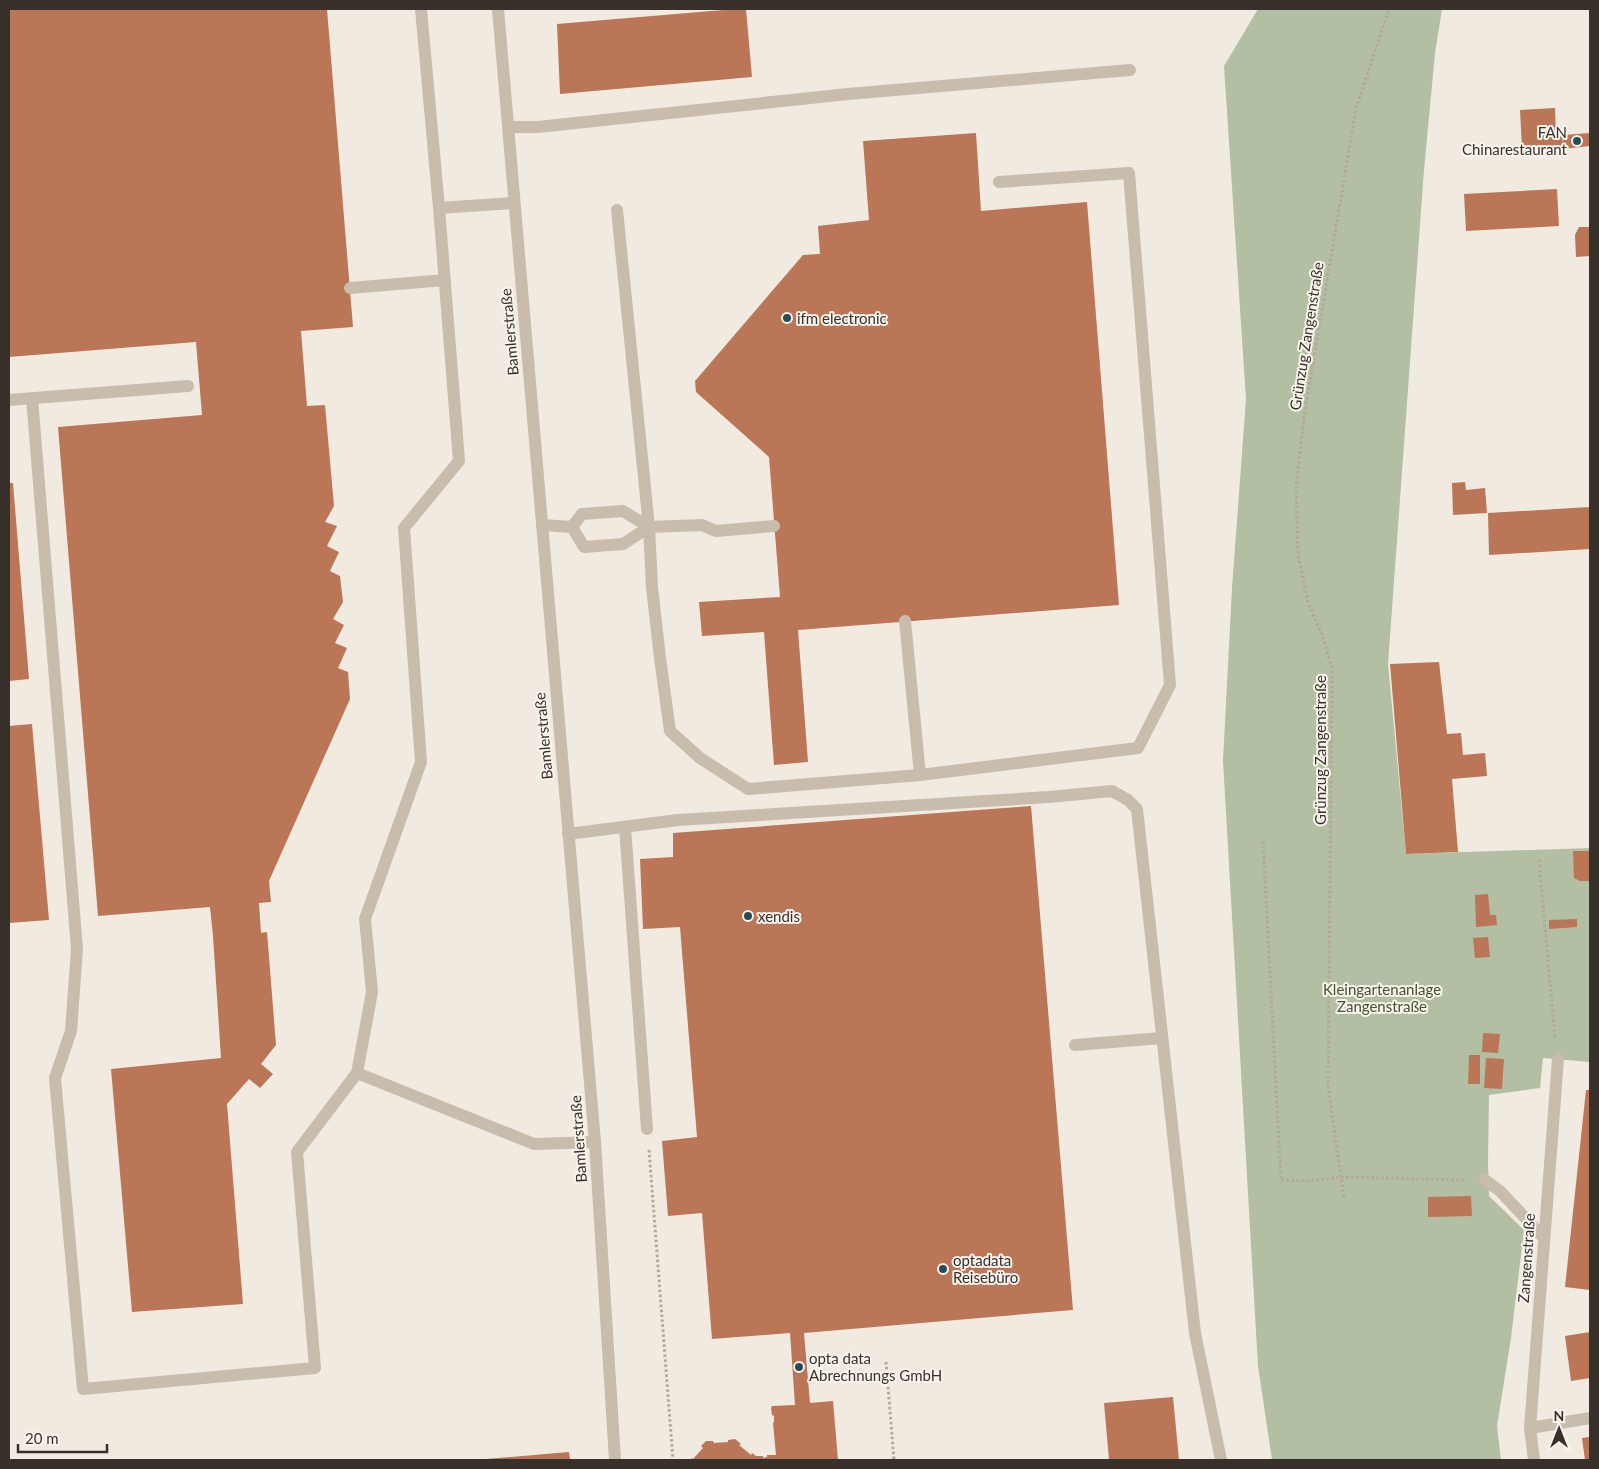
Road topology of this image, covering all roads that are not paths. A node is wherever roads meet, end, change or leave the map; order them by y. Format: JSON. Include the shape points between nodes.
{"nodes":[{"id":1,"x":421,"y":9,"type":"edge"},
{"id":2,"x":498,"y":9,"type":"edge"},
{"id":3,"x":1130,"y":70,"type":"dead end"},
{"id":4,"x":508,"y":127,"type":"junction"},
{"id":5,"x":999,"y":182,"type":"dead end"},
{"id":6,"x":514,"y":203,"type":"junction"},
{"id":7,"x":439,"y":208,"type":"junction"},
{"id":8,"x":616,"y":210,"type":"dead end"},
{"id":9,"x":445,"y":280,"type":"junction"},
{"id":10,"x":350,"y":288,"type":"dead end"},
{"id":11,"x":188,"y":386,"type":"dead end"},
{"id":12,"x":32,"y":398,"type":"junction"},
{"id":13,"x":9,"y":400,"type":"edge"},
{"id":14,"x":542,"y":524,"type":"junction"},
{"id":15,"x":774,"y":526,"type":"dead end"},
{"id":16,"x":572,"y":528,"type":"junction"},
{"id":17,"x":649,"y":528,"type":"junction"},
{"id":18,"x":905,"y":621,"type":"dead end"},
{"id":19,"x":920,"y":776,"type":"junction"},
{"id":20,"x":624,"y":827,"type":"junction"},
{"id":21,"x":568,"y":834,"type":"junction"},
{"id":22,"x":1162,"y":1038,"type":"junction"},
{"id":23,"x":1075,"y":1045,"type":"dead end"},
{"id":24,"x":1558,"y":1059,"type":"road end"},
{"id":25,"x":357,"y":1073,"type":"junction"},
{"id":26,"x":647,"y":1130,"type":"road end"},
{"id":27,"x":595,"y":1142,"type":"junction"},
{"id":28,"x":1485,"y":1180,"type":"road end"},
{"id":29,"x":1543,"y":1237,"type":"junction"},
{"id":30,"x":1590,"y":1418,"type":"edge"},
{"id":31,"x":1530,"y":1428,"type":"junction"},
{"id":32,"x":615,"y":1460,"type":"edge"},
{"id":33,"x":1221,"y":1460,"type":"edge"},
{"id":34,"x":1534,"y":1460,"type":"edge"}],
"edges":[{"from":1,"to":7,"type":"street"},
{"from":2,"to":4,"type":"street","name":"Bamlerstraße"},
{"from":3,"to":4,"type":"street","via":[[848,94],[538,127]]},
{"from":4,"to":6,"type":"street","name":"Bamlerstraße"},
{"from":5,"to":19,"type":"street","via":[[1128,173],[1170,685],[1138,748]]},
{"from":6,"to":7,"type":"street"},
{"from":6,"to":14,"type":"street","name":"Bamlerstraße"},
{"from":7,"to":9,"type":"street"},
{"from":8,"to":17,"type":"street"},
{"from":9,"to":10,"type":"street"},
{"from":9,"to":25,"type":"street","via":[[459,461],[404,528],[421,762],[365,919],[372,992]]},
{"from":11,"to":12,"type":"street"},
{"from":12,"to":13,"type":"street"},
{"from":12,"to":25,"type":"street","via":[[77,949],[71,1031],[55,1078],[83,1389],[315,1368],[297,1152]]},
{"from":14,"to":16,"type":"street"},
{"from":14,"to":21,"type":"street","name":"Bamlerstraße"},
{"from":15,"to":17,"type":"street","via":[[716,531],[702,525]]},
{"from":16,"to":17,"type":"street","via":[[582,514],[623,511]]},
{"from":16,"to":17,"type":"street","via":[[584,547],[623,544]]},
{"from":17,"to":19,"type":"street","via":[[653,596],[670,731],[700,758],[748,789]]},
{"from":18,"to":19,"type":"street"},
{"from":20,"to":21,"type":"street"},
{"from":20,"to":22,"type":"street","via":[[678,820],[1112,791],[1137,809]]},
{"from":20,"to":26,"type":"street"},
{"from":21,"to":27,"type":"street","name":"Bamlerstraße"},
{"from":22,"to":23,"type":"street"},
{"from":22,"to":33,"type":"street","via":[[1195,1333]]},
{"from":24,"to":29,"type":"street","name":"Zangenstraße"},
{"from":25,"to":27,"type":"street","via":[[534,1144]]},
{"from":27,"to":32,"type":"street","name":"Bamlerstraße"},
{"from":28,"to":29,"type":"street","via":[[1500,1191]]},
{"from":29,"to":31,"type":"street","name":"Zangenstraße"},
{"from":30,"to":31,"type":"street"},
{"from":31,"to":34,"type":"street","name":"Zangenstraße"}]}
